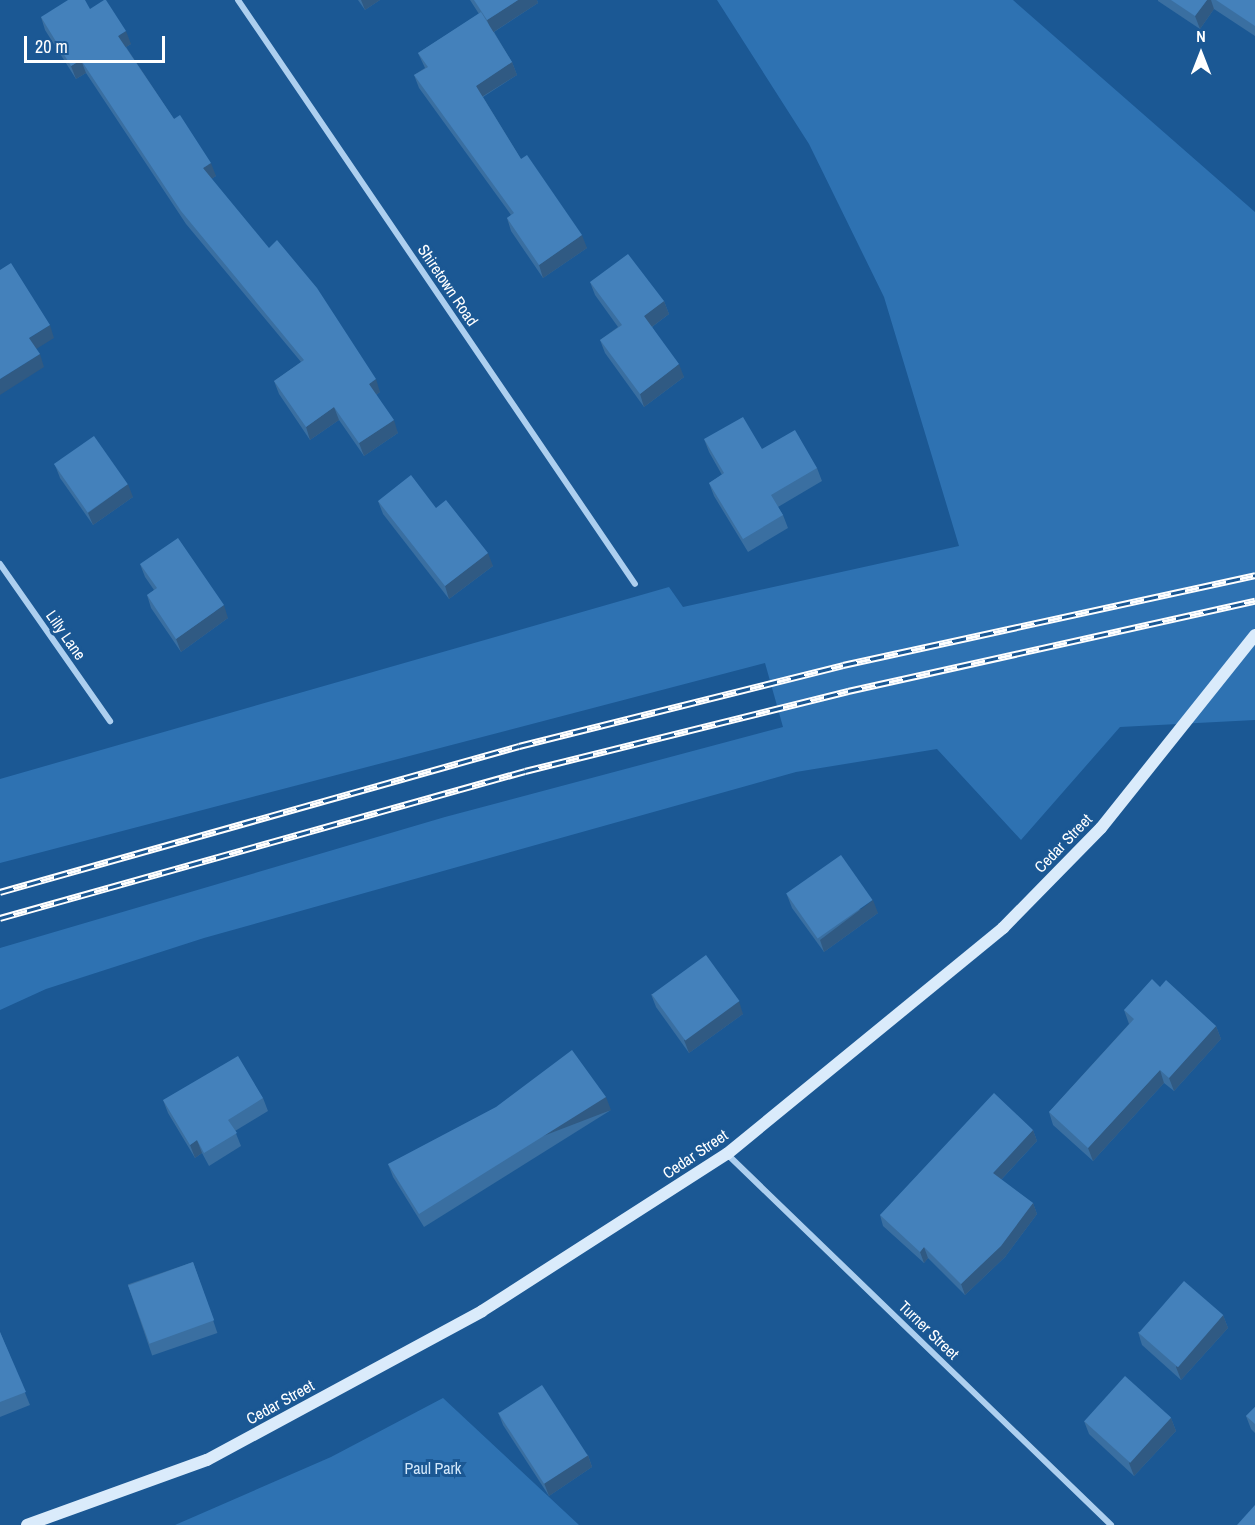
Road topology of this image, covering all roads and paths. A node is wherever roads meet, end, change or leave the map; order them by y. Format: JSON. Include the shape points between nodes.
{"nodes":[{"id":1,"x":238,"y":0,"type":"edge"},
{"id":2,"x":0,"y":564,"type":"edge"},
{"id":3,"x":635,"y":584,"type":"dead end"},
{"id":4,"x":1254,"y":637,"type":"edge"},
{"id":5,"x":110,"y":721,"type":"dead end"},
{"id":6,"x":728,"y":1154,"type":"junction"},
{"id":7,"x":27,"y":1525,"type":"edge"},
{"id":8,"x":1111,"y":1525,"type":"edge"}],
"edges":[{"from":1,"to":3,"type":"street","name":"Shiretown Road"},
{"from":2,"to":5,"type":"street","name":"Lilly Lane"},
{"from":4,"to":6,"type":"street","name":"Cedar Street","via":[[1101,828],[1003,928]]},
{"from":6,"to":7,"type":"street","name":"Cedar Street","via":[[482,1311],[207,1460]]},
{"from":6,"to":8,"type":"street","name":"Turner Street"}]}
